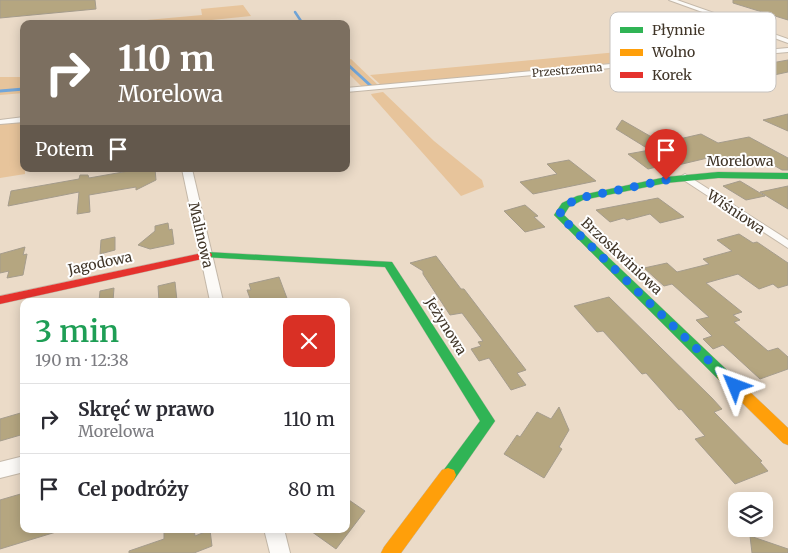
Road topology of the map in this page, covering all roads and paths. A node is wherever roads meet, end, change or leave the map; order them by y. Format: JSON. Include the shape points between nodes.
{"nodes":[{"id":1,"x":672,"y":0,"type":"edge"},
{"id":2,"x":706,"y":12,"type":"edge"},
{"id":3,"x":776,"y":37,"type":"edge"},
{"id":4,"x":788,"y":41,"type":"edge"},
{"id":5,"x":610,"y":66,"type":"edge"},
{"id":6,"x":350,"y":90,"type":"edge"},
{"id":7,"x":20,"y":120,"type":"edge"},
{"id":8,"x":0,"y":122,"type":"edge"},
{"id":9,"x":188,"y":172,"type":"edge"},
{"id":10,"x":788,"y":176,"type":"edge"},
{"id":11,"x":685,"y":177,"type":"junction"},
{"id":12,"x":564,"y":222,"type":"joint"},
{"id":13,"x":788,"y":245,"type":"edge"},
{"id":14,"x":205,"y":255,"type":"junction"},
{"id":15,"x":216,"y":298,"type":"edge"},
{"id":16,"x":0,"y":300,"type":"edge"},
{"id":17,"x":788,"y":438,"type":"edge"},
{"id":18,"x":20,"y":465,"type":"edge"},
{"id":19,"x":0,"y":470,"type":"edge"},
{"id":20,"x":275,"y":533,"type":"edge"},
{"id":21,"x":280,"y":553,"type":"edge"},
{"id":22,"x":390,"y":553,"type":"edge"}],
"edges":[{"from":1,"to":2,"type":"street"},
{"from":3,"to":4,"type":"street"},
{"from":5,"to":6,"type":"street","name":"Przestrzenna"},
{"from":7,"to":8,"type":"street"},
{"from":9,"to":14,"type":"street","name":"Malinowa"},
{"from":10,"to":11,"type":"street","name":"Morelowa"},
{"from":11,"to":12,"type":"street","name":"Morelowa","via":[[570,202],[560,211]]},
{"from":11,"to":13,"type":"street","name":"Wiśniowa"},
{"from":12,"to":17,"type":"street","name":"Brzoskwiniowa"},
{"from":14,"to":15,"type":"street","name":"Malinowa"},
{"from":14,"to":16,"type":"street","name":"Jagodowa"},
{"from":14,"to":22,"type":"street","name":"Jeżynowa","via":[[388,264],[488,421]]},
{"from":18,"to":19,"type":"street"},
{"from":20,"to":21,"type":"street"}]}
